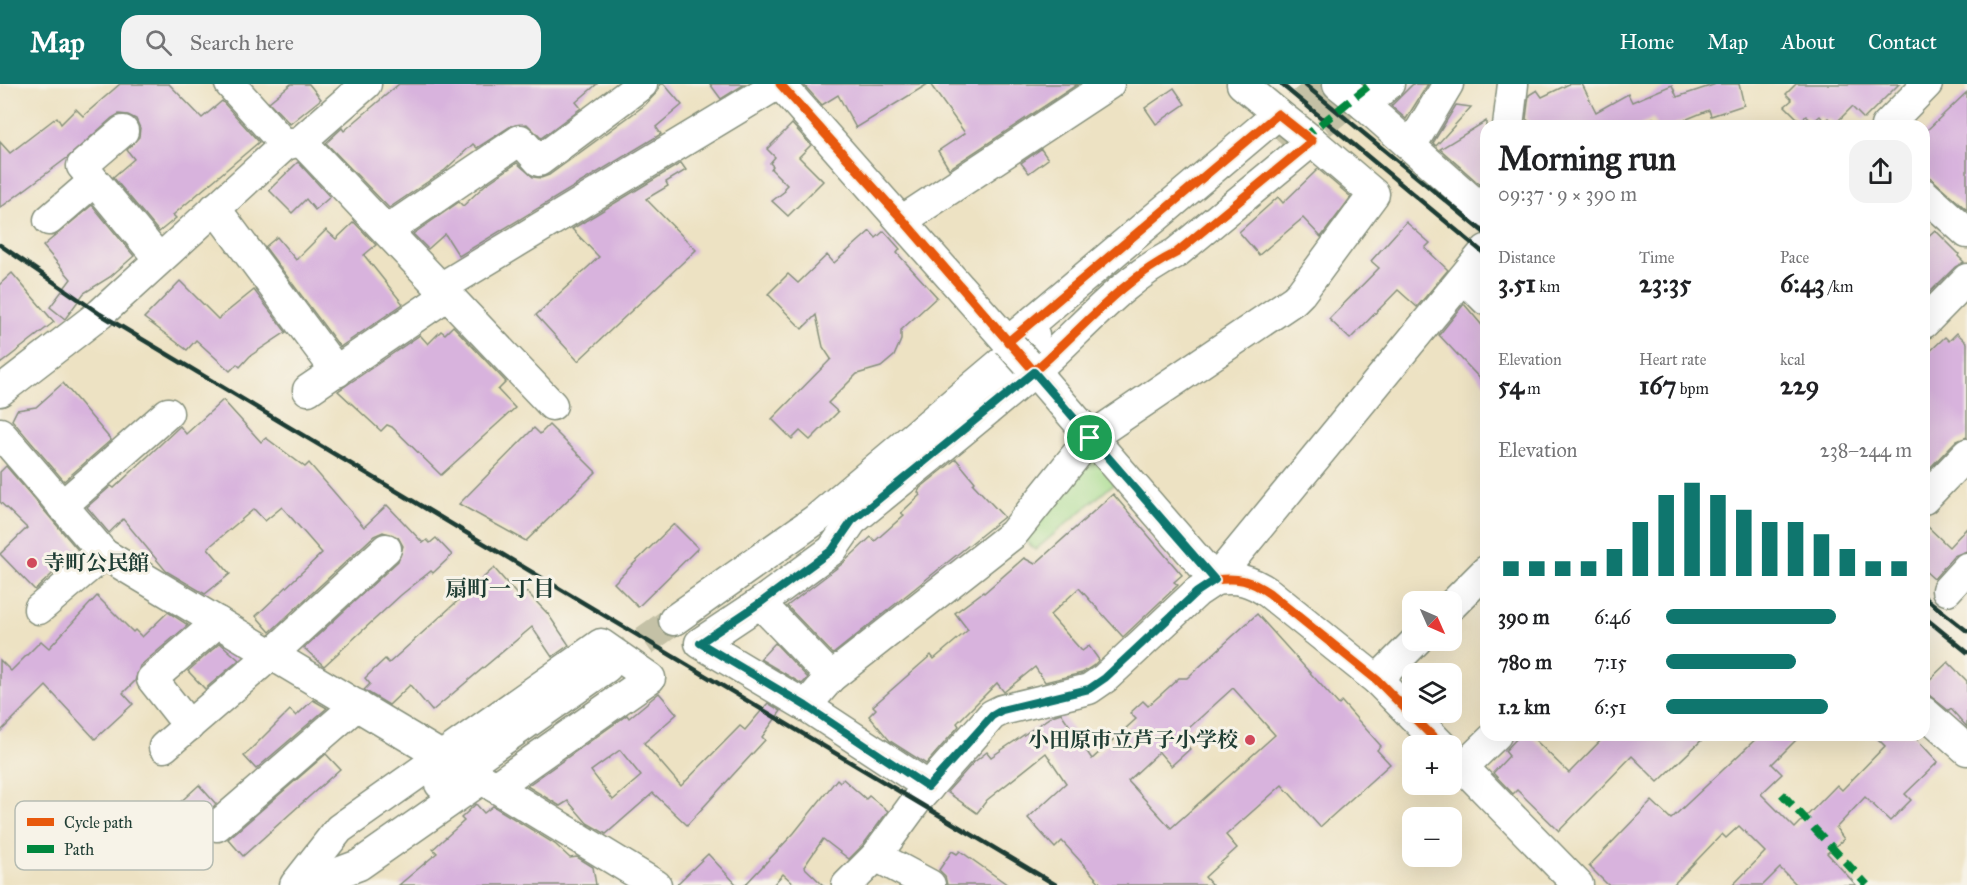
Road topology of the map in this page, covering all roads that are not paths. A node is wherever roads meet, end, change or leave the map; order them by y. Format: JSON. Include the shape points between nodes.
{"nodes":[{"id":1,"x":230,"y":84,"type":"edge"},
{"id":2,"x":366,"y":84,"type":"edge"},
{"id":3,"x":642,"y":84,"type":"edge"},
{"id":4,"x":779,"y":84,"type":"edge"},
{"id":5,"x":1109,"y":84,"type":"edge"},
{"id":6,"x":1242,"y":84,"type":"edge"},
{"id":7,"x":1338,"y":84,"type":"edge"},
{"id":8,"x":1389,"y":84,"type":"edge"},
{"id":9,"x":1448,"y":84,"type":"edge"},
{"id":10,"x":1513,"y":84,"type":"edge"},
{"id":11,"x":1927,"y":84,"type":"edge"},
{"id":12,"x":1364,"y":105,"type":"junction"},
{"id":13,"x":1509,"y":120,"type":"edge"},
{"id":14,"x":1892,"y":120,"type":"edge"},
{"id":15,"x":123,"y":131,"type":"dead end"},
{"id":16,"x":1277,"y":132,"type":"junction"},
{"id":17,"x":1312,"y":141,"type":"junction"},
{"id":18,"x":293,"y":143,"type":"junction"},
{"id":19,"x":1411,"y":146,"type":"junction"},
{"id":20,"x":94,"y":181,"type":"junction"},
{"id":21,"x":1930,"y":199,"type":"edge"},
{"id":22,"x":215,"y":208,"type":"junction"},
{"id":23,"x":1480,"y":208,"type":"edge"},
{"id":24,"x":49,"y":220,"type":"dead end"},
{"id":25,"x":903,"y":220,"type":"junction"},
{"id":26,"x":388,"y":230,"type":"junction"},
{"id":27,"x":1967,"y":232,"type":"edge"},
{"id":28,"x":1480,"y":258,"type":"edge"},
{"id":29,"x":159,"y":259,"type":"junction"},
{"id":30,"x":1158,"y":261,"type":"junction"},
{"id":31,"x":1464,"y":278,"type":"junction"},
{"id":32,"x":1967,"y":279,"type":"edge"},
{"id":33,"x":446,"y":291,"type":"junction"},
{"id":34,"x":1480,"y":294,"type":"edge"},
{"id":35,"x":1930,"y":317,"type":"edge"},
{"id":36,"x":1023,"y":359,"type":"junction"},
{"id":37,"x":337,"y":372,"type":"junction"},
{"id":38,"x":308,"y":390,"type":"dead end"},
{"id":39,"x":0,"y":391,"type":"edge"},
{"id":40,"x":552,"y":405,"type":"dead end"},
{"id":41,"x":168,"y":413,"type":"dead end"},
{"id":42,"x":0,"y":433,"type":"edge"},
{"id":43,"x":1090,"y":438,"type":"junction"},
{"id":44,"x":1967,"y":454,"type":"edge"},
{"id":45,"x":1930,"y":494,"type":"edge"},
{"id":46,"x":62,"y":506,"type":"junction"},
{"id":47,"x":386,"y":549,"type":"dead end"},
{"id":48,"x":104,"y":554,"type":"junction"},
{"id":49,"x":1480,"y":577,"type":"edge"},
{"id":50,"x":1215,"y":580,"type":"junction"},
{"id":51,"x":1462,"y":595,"type":"edge"},
{"id":52,"x":760,"y":603,"type":"junction"},
{"id":53,"x":39,"y":609,"type":"dead end"},
{"id":54,"x":674,"y":620,"type":"tunnel mouth"},
{"id":55,"x":218,"y":622,"type":"junction"},
{"id":56,"x":1406,"y":651,"type":"edge"},
{"id":57,"x":272,"y":654,"type":"junction"},
{"id":58,"x":607,"y":667,"type":"tunnel mouth"},
{"id":59,"x":831,"y":677,"type":"junction"},
{"id":60,"x":1377,"y":680,"type":"junction"},
{"id":61,"x":357,"y":705,"type":"junction"},
{"id":62,"x":806,"y":706,"type":"junction"},
{"id":63,"x":1930,"y":717,"type":"edge"},
{"id":64,"x":189,"y":726,"type":"junction"},
{"id":65,"x":1431,"y":735,"type":"edge"},
{"id":66,"x":1487,"y":741,"type":"edge"},
{"id":67,"x":164,"y":747,"type":"dead end"},
{"id":68,"x":1967,"y":750,"type":"edge"},
{"id":69,"x":441,"y":756,"type":"junction"},
{"id":70,"x":1462,"y":759,"type":"edge"},
{"id":71,"x":1462,"y":767,"type":"edge"},
{"id":72,"x":495,"y":787,"type":"junction"},
{"id":73,"x":928,"y":787,"type":"junction"},
{"id":74,"x":217,"y":826,"type":"dead end"},
{"id":75,"x":876,"y":856,"type":"junction"},
{"id":76,"x":297,"y":885,"type":"edge"},
{"id":77,"x":306,"y":885,"type":"edge"},
{"id":78,"x":656,"y":885,"type":"edge"},
{"id":79,"x":847,"y":885,"type":"edge"},
{"id":80,"x":930,"y":885,"type":"edge"},
{"id":81,"x":1578,"y":885,"type":"edge"}],
"edges":[{"from":1,"to":18,"type":"street"},
{"from":2,"to":18,"type":"street"},
{"from":3,"to":26,"type":"street","via":[[539,161],[520,140]]},
{"from":4,"to":25,"type":"street"},
{"from":4,"to":33,"type":"street"},
{"from":5,"to":25,"type":"street"},
{"from":6,"to":16,"type":"street"},
{"from":7,"to":12,"type":"street"},
{"from":8,"to":12,"type":"street"},
{"from":9,"to":19,"type":"street"},
{"from":10,"to":13,"type":"street"},
{"from":11,"to":14,"type":"street"},
{"from":12,"to":19,"type":"street"},
{"from":15,"to":20,"type":"street","via":[[82,166]]},
{"from":16,"to":17,"type":"street"},
{"from":16,"to":30,"type":"street"},
{"from":16,"to":36,"type":"street"},
{"from":16,"to":54,"type":"street","via":[[815,520]]},
{"from":17,"to":30,"type":"street","via":[[1176,253]]},
{"from":17,"to":43,"type":"street","via":[[1374,194],[1301,293]]},
{"from":18,"to":22,"type":"street"},
{"from":18,"to":26,"type":"street"},
{"from":19,"to":23,"type":"street"},
{"from":20,"to":24,"type":"street"},
{"from":20,"to":29,"type":"street"},
{"from":21,"to":27,"type":"street"},
{"from":22,"to":29,"type":"street"},
{"from":22,"to":37,"type":"street"},
{"from":25,"to":36,"type":"street"},
{"from":26,"to":33,"type":"street"},
{"from":28,"to":31,"type":"street"},
{"from":29,"to":39,"type":"street","via":[[100,315]]},
{"from":30,"to":36,"type":"street"},
{"from":31,"to":34,"type":"street"},
{"from":31,"to":50,"type":"street"},
{"from":32,"to":35,"type":"street"},
{"from":33,"to":37,"type":"street"},
{"from":33,"to":40,"type":"street"},
{"from":36,"to":43,"type":"street"},
{"from":36,"to":52,"type":"street","via":[[852,521],[832,550]]},
{"from":37,"to":38,"type":"street"},
{"from":41,"to":46,"type":"street"},
{"from":42,"to":46,"type":"street"},
{"from":43,"to":50,"type":"street"},
{"from":43,"to":59,"type":"street","via":[[1013,534]]},
{"from":44,"to":45,"type":"street"},
{"from":46,"to":48,"type":"street"},
{"from":47,"to":57,"type":"street"},
{"from":48,"to":53,"type":"street"},
{"from":48,"to":55,"type":"street"},
{"from":49,"to":51,"type":"street"},
{"from":50,"to":60,"type":"street","via":[[1251,581]]},
{"from":50,"to":73,"type":"street","via":[[1089,689],[1002,710],[992,716]]},
{"from":52,"to":59,"type":"street"},
{"from":52,"to":62,"type":"street","via":[[700,643]]},
{"from":55,"to":57,"type":"street"},
{"from":55,"to":64,"type":"street","via":[[152,679]]},
{"from":56,"to":60,"type":"street"},
{"from":57,"to":61,"type":"street"},
{"from":57,"to":64,"type":"street"},
{"from":58,"to":76,"type":"street"},
{"from":59,"to":62,"type":"street"},
{"from":60,"to":65,"type":"street"},
{"from":61,"to":69,"type":"street"},
{"from":61,"to":74,"type":"street"},
{"from":62,"to":73,"type":"street"},
{"from":63,"to":68,"type":"street"},
{"from":64,"to":67,"type":"street"},
{"from":66,"to":70,"type":"street"},
{"from":69,"to":72,"type":"street","via":[[601,644],[650,678]]},
{"from":69,"to":76,"type":"street","via":[[339,829]]},
{"from":71,"to":81,"type":"street"},
{"from":72,"to":77,"type":"street","via":[[482,779],[359,865]]},
{"from":72,"to":78,"type":"street"},
{"from":73,"to":75,"type":"street"},
{"from":75,"to":79,"type":"street"},
{"from":75,"to":80,"type":"street"}]}
